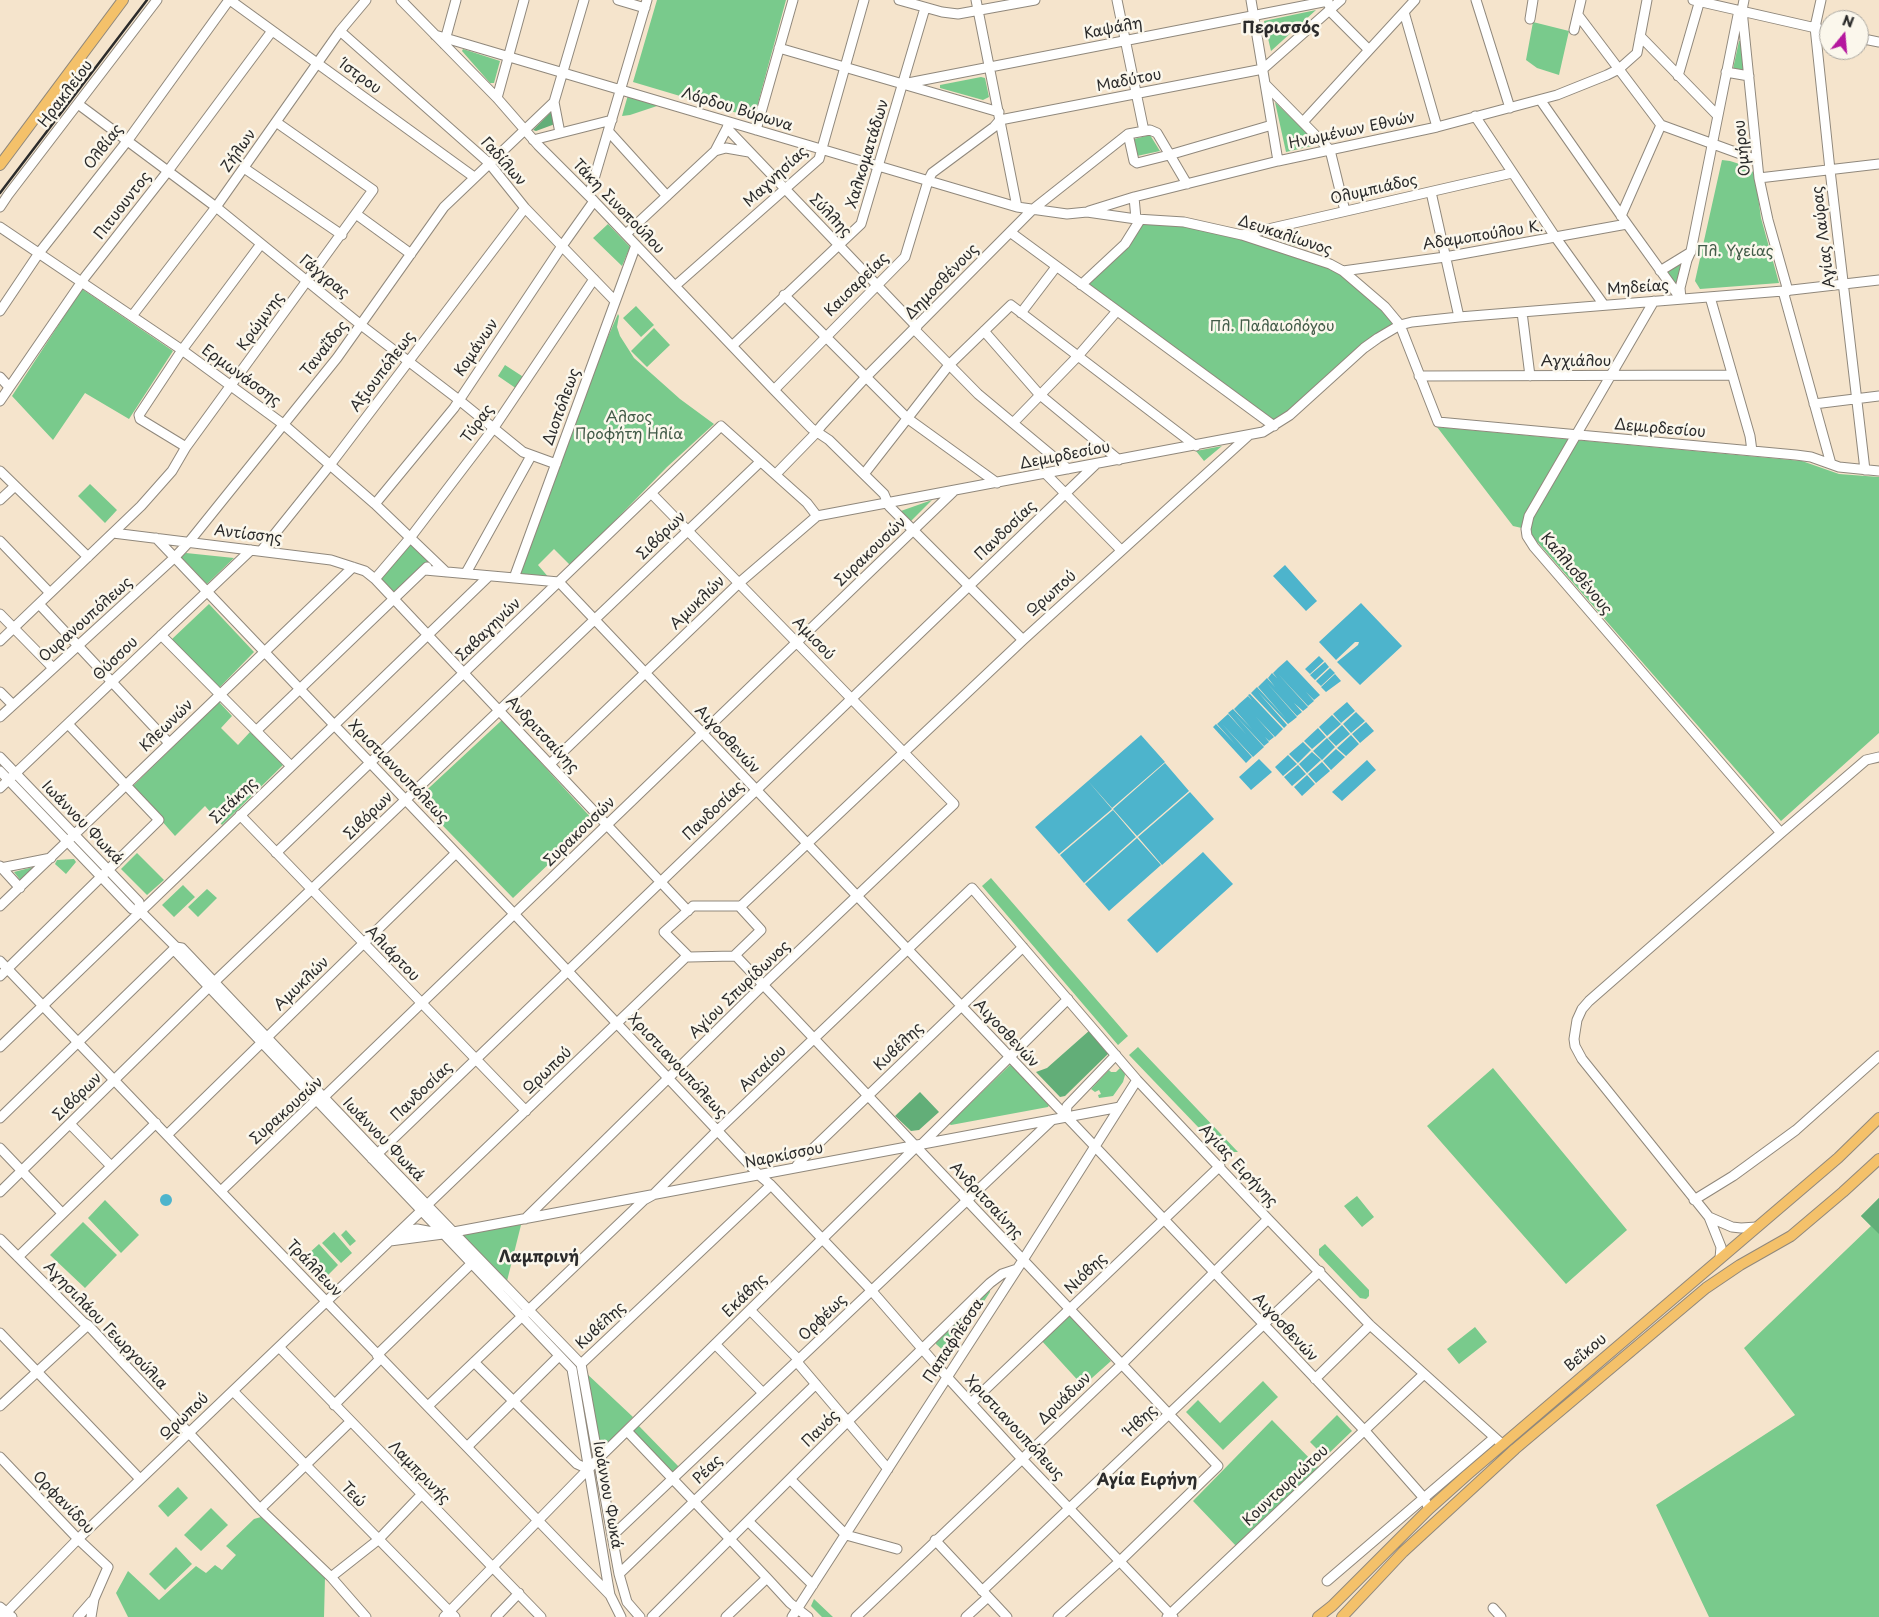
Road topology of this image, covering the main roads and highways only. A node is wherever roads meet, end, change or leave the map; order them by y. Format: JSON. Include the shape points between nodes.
{"nodes":[{"id":1,"x":123,"y":0,"type":"edge"},
{"id":2,"x":0,"y":165,"type":"edge"},
{"id":3,"x":1879,"y":1118,"type":"edge"},
{"id":4,"x":1879,"y":1159,"type":"edge"},
{"id":5,"x":1318,"y":1617,"type":"edge"},
{"id":6,"x":1342,"y":1617,"type":"edge"}],
"edges":[{"from":1,"to":2,"type":"main road","name":"Ηρακλείου"},
{"from":3,"to":5,"type":"main road","name":"Βεΐκου","via":[[1838,1158],[1686,1289],[1498,1441]]},
{"from":4,"to":6,"type":"main road","name":"Βεΐκου","via":[[1791,1236],[1706,1288],[1515,1449],[1403,1552]]}]}
